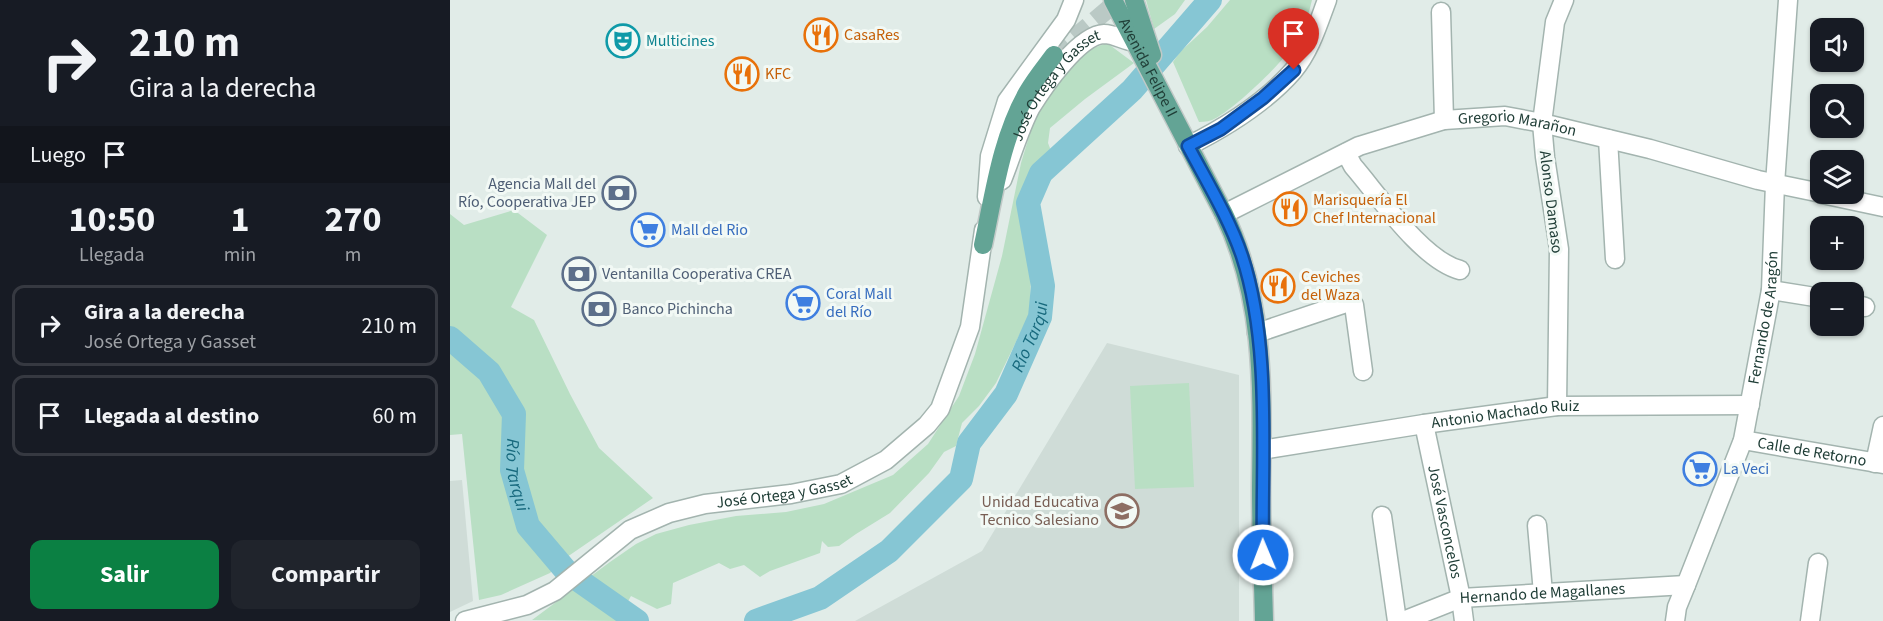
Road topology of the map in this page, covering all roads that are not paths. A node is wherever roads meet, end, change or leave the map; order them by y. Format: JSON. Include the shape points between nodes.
{"nodes":[{"id":1,"x":1074,"y":0,"type":"edge"},
{"id":2,"x":1113,"y":0,"type":"edge"},
{"id":3,"x":1134,"y":0,"type":"edge"},
{"id":4,"x":1327,"y":0,"type":"edge"},
{"id":5,"x":1564,"y":0,"type":"edge"},
{"id":6,"x":1788,"y":0,"type":"edge"},
{"id":7,"x":1441,"y":12,"type":"dead end"},
{"id":8,"x":1140,"y":43,"type":"junction"},
{"id":9,"x":1054,"y":54,"type":"tunnel mouth"},
{"id":10,"x":1444,"y":120,"type":"junction"},
{"id":11,"x":1542,"y":123,"type":"junction"},
{"id":12,"x":1608,"y":139,"type":"junction"},
{"id":13,"x":1186,"y":141,"type":"junction"},
{"id":14,"x":1346,"y":153,"type":"junction"},
{"id":15,"x":1775,"y":184,"type":"junction"},
{"id":16,"x":1810,"y":191,"type":"edge"},
{"id":17,"x":1864,"y":203,"type":"edge"},
{"id":18,"x":1883,"y":207,"type":"edge"},
{"id":19,"x":1224,"y":214,"type":"junction"},
{"id":20,"x":983,"y":245,"type":"junction"},
{"id":21,"x":1616,"y":259,"type":"dead end"},
{"id":22,"x":1460,"y":270,"type":"dead end"},
{"id":23,"x":1771,"y":290,"type":"junction"},
{"id":24,"x":1810,"y":296,"type":"edge"},
{"id":25,"x":1257,"y":333,"type":"junction"},
{"id":26,"x":1363,"y":371,"type":"dead end"},
{"id":27,"x":1750,"y":405,"type":"junction"},
{"id":28,"x":1557,"y":406,"type":"junction"},
{"id":29,"x":1424,"y":424,"type":"junction"},
{"id":30,"x":1883,"y":426,"type":"edge"},
{"id":31,"x":1743,"y":440,"type":"junction"},
{"id":32,"x":1262,"y":450,"type":"junction"},
{"id":33,"x":1879,"y":463,"type":"edge"},
{"id":34,"x":1382,"y":516,"type":"dead end"},
{"id":35,"x":1537,"y":525,"type":"dead end"},
{"id":36,"x":1818,"y":563,"type":"dead end"},
{"id":37,"x":1686,"y":585,"type":"junction"},
{"id":38,"x":1543,"y":593,"type":"junction"},
{"id":39,"x":1461,"y":598,"type":"junction"},
{"id":40,"x":493,"y":613,"type":"junction"},
{"id":41,"x":465,"y":621,"type":"edge"},
{"id":42,"x":510,"y":621,"type":"edge"},
{"id":43,"x":1264,"y":621,"type":"edge"},
{"id":44,"x":1398,"y":621,"type":"edge"},
{"id":45,"x":1403,"y":621,"type":"edge"},
{"id":46,"x":1464,"y":621,"type":"edge"},
{"id":47,"x":1675,"y":621,"type":"edge"},
{"id":48,"x":1810,"y":621,"type":"edge"}],
"edges":[{"from":1,"to":20,"type":"street","name":"José Ortega y Gasset","via":[[1066,20],[1006,101],[990,156]]},
{"from":2,"to":8,"type":"main road","name":"Avenida Felipe II"},
{"from":3,"to":8,"type":"main road","name":"Avenida Felipe II"},
{"from":4,"to":13,"type":"street","via":[[1314,37],[1294,70],[1221,129]]},
{"from":5,"to":11,"type":"street","name":"Alonso Damaso","via":[[1555,22]]},
{"from":6,"to":15,"type":"street","name":"Fernando de Aragón"},
{"from":7,"to":10,"type":"street"},
{"from":8,"to":13,"type":"main road","name":"Avenida Felipe II"},
{"from":8,"to":20,"type":"street","name":"José Ortega y Gasset","via":[[1105,34],[1090,37],[1072,52],[1031,108],[994,202]]},
{"from":9,"to":20,"type":"main road","via":[[1028,91],[1013,122]]},
{"from":10,"to":11,"type":"street","name":"Gregorio Marañon","via":[[1505,116]]},
{"from":10,"to":14,"type":"street","name":"Gregorio Marañon"},
{"from":11,"to":12,"type":"street","name":"Gregorio Marañon"},
{"from":11,"to":28,"type":"street","name":"Alonso Damaso","via":[[1559,249]]},
{"from":12,"to":15,"type":"street","name":"Gregorio Marañon"},
{"from":12,"to":21,"type":"street"},
{"from":13,"to":19,"type":"main road","name":"Avenida Felipe II"},
{"from":14,"to":19,"type":"street","name":"Gregorio Marañon"},
{"from":14,"to":22,"type":"street","via":[[1422,246]]},
{"from":15,"to":16,"type":"street","name":"Gregorio Marañon"},
{"from":15,"to":23,"type":"street","name":"Fernando de Aragón"},
{"from":17,"to":18,"type":"street","name":"Gregorio Marañon"},
{"from":19,"to":25,"type":"main road","name":"Avenida Felipe II","via":[[1250,284]]},
{"from":20,"to":40,"type":"street","name":"José Ortega y Gasset","via":[[970,327],[940,409],[886,460],[841,484],[669,513],[630,530],[555,591],[528,605]]},
{"from":23,"to":24,"type":"street"},
{"from":23,"to":27,"type":"street","name":"Fernando de Aragón"},
{"from":25,"to":26,"type":"street","via":[[1349,302],[1354,305]]},
{"from":25,"to":32,"type":"main road","name":"Avenida Felipe II"},
{"from":27,"to":28,"type":"street","name":"Antonio Machado Ruiz"},
{"from":27,"to":31,"type":"street","name":"Fernando de Aragón"},
{"from":28,"to":29,"type":"street","name":"Antonio Machado Ruiz"},
{"from":29,"to":32,"type":"street","name":"Antonio Machado Ruiz"},
{"from":29,"to":39,"type":"street","name":"José Vasconcelos"},
{"from":30,"to":33,"type":"street"},
{"from":31,"to":33,"type":"street","name":"Calle de Retorno"},
{"from":31,"to":37,"type":"street","name":"Fernando de Aragón"},
{"from":32,"to":43,"type":"main road","name":"Avenida Felipe II"},
{"from":34,"to":44,"type":"street"},
{"from":35,"to":38,"type":"street"},
{"from":36,"to":48,"type":"street"},
{"from":37,"to":38,"type":"street","name":"Hernando de Magallanes"},
{"from":37,"to":47,"type":"street","name":"Fernando de Aragón"},
{"from":38,"to":39,"type":"street","name":"Hernando de Magallanes"},
{"from":39,"to":45,"type":"street","name":"Hernando de Magallanes"},
{"from":39,"to":46,"type":"street","name":"José Vasconcelos"},
{"from":40,"to":41,"type":"street","name":"José Ortega y Gasset"},
{"from":40,"to":42,"type":"street"}]}
